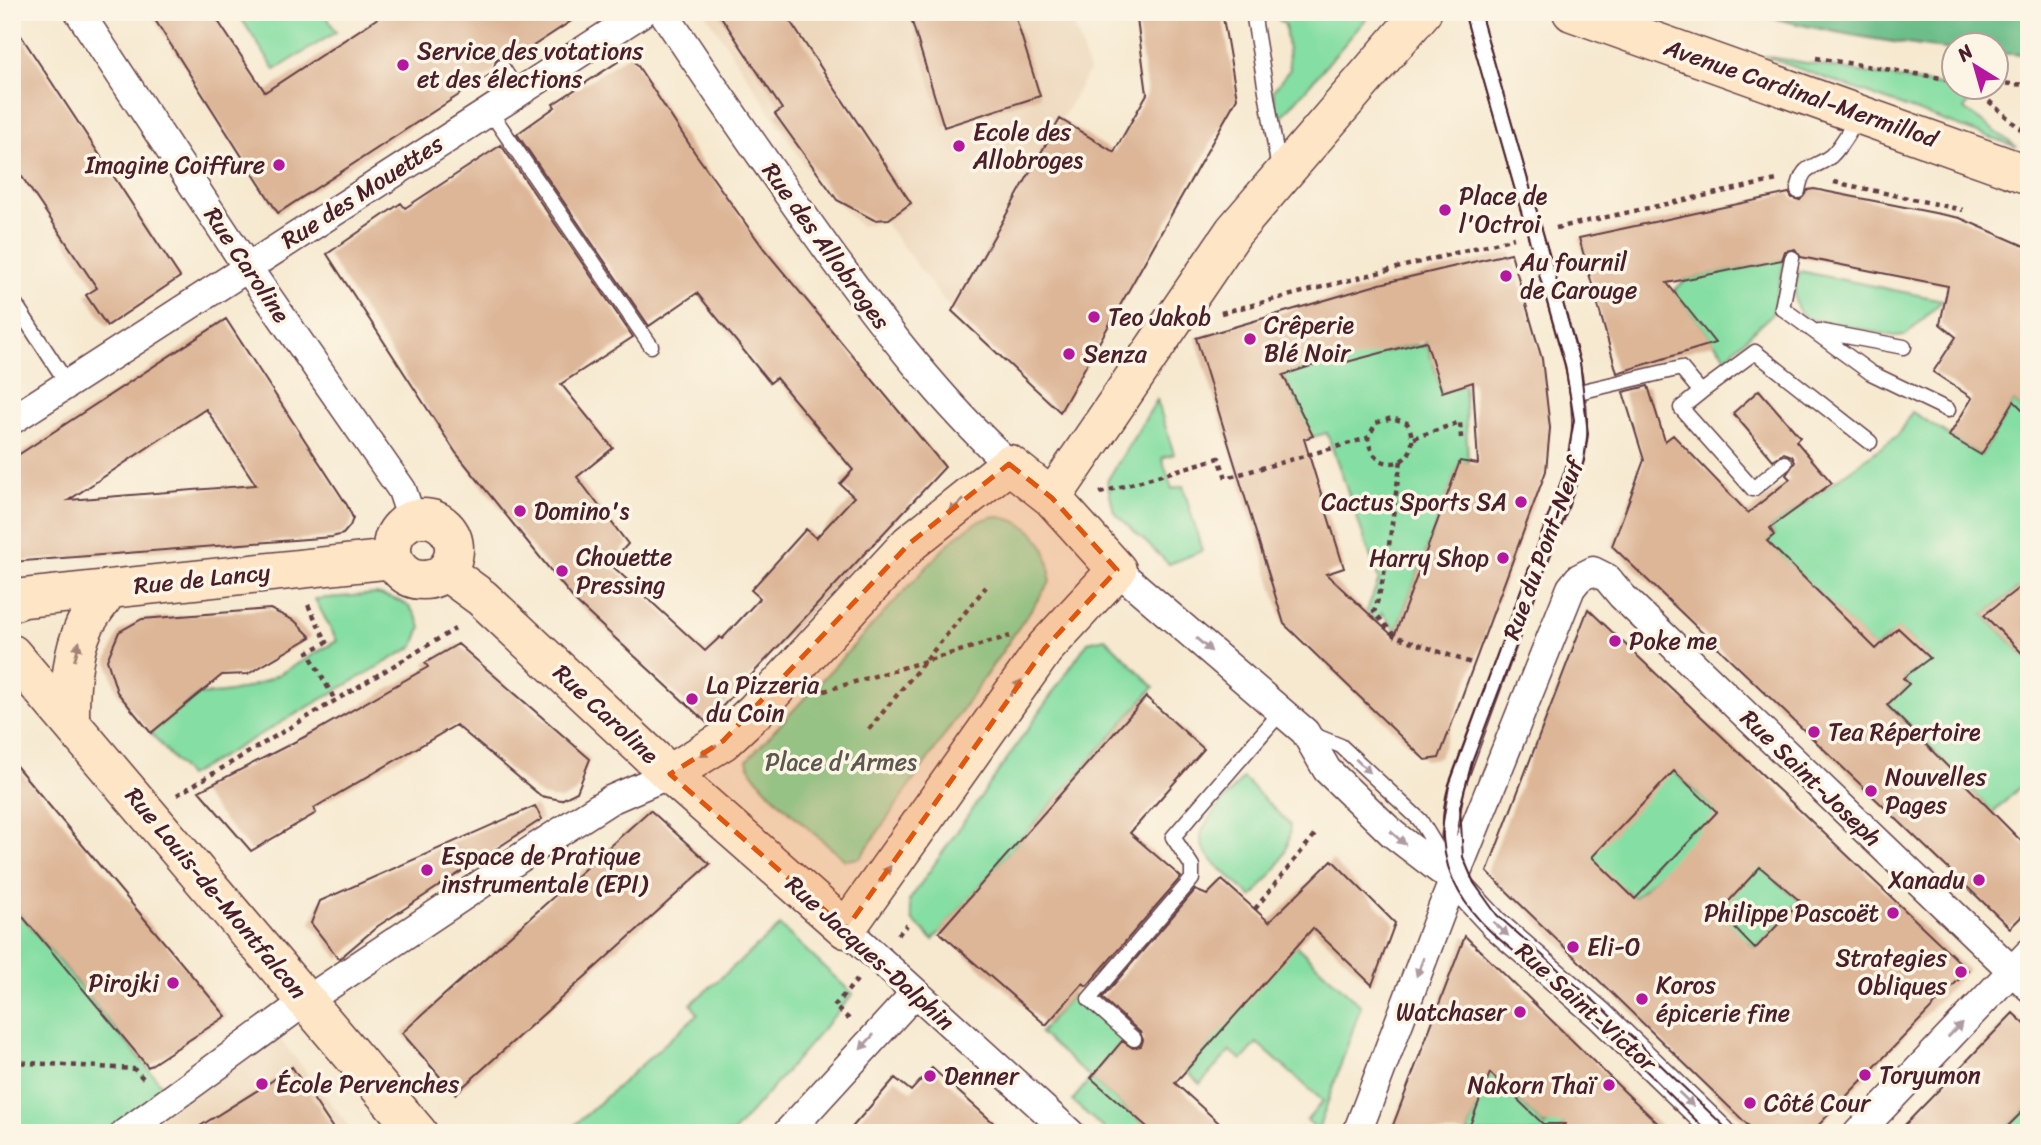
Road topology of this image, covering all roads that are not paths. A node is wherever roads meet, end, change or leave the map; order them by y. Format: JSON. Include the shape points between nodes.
{"nodes":[{"id":1,"x":79,"y":12,"type":"edge"},
{"id":2,"x":643,"y":12,"type":"edge"},
{"id":3,"x":663,"y":12,"type":"edge"},
{"id":4,"x":1253,"y":12,"type":"edge"},
{"id":5,"x":1422,"y":12,"type":"edge"},
{"id":6,"x":1472,"y":12,"type":"edge"},
{"id":7,"x":1572,"y":12,"type":"edge"},
{"id":8,"x":502,"y":67,"type":"dead end"},
{"id":9,"x":519,"y":92,"type":"junction"},
{"id":10,"x":489,"y":110,"type":"junction"},
{"id":11,"x":1858,"y":116,"type":"junction"},
{"id":12,"x":2029,"y":175,"type":"edge"},
{"id":13,"x":1280,"y":176,"type":"junction"},
{"id":14,"x":1799,"y":184,"type":"road end"},
{"id":15,"x":1792,"y":258,"type":"dead end"},
{"id":16,"x":247,"y":267,"type":"junction"},
{"id":17,"x":12,"y":299,"type":"edge"},
{"id":18,"x":1814,"y":331,"type":"junction"},
{"id":19,"x":651,"y":346,"type":"dead end"},
{"id":20,"x":1904,"y":347,"type":"dead end"},
{"id":21,"x":67,"y":383,"type":"junction"},
{"id":22,"x":1578,"y":392,"type":"junction"},
{"id":23,"x":1701,"y":392,"type":"junction"},
{"id":24,"x":1948,"y":410,"type":"dead end"},
{"id":25,"x":23,"y":412,"type":"edge"},
{"id":26,"x":1870,"y":442,"type":"dead end"},
{"id":27,"x":1785,"y":463,"type":"dead end"},
{"id":28,"x":1010,"y":464,"type":"junction"},
{"id":29,"x":1052,"y":498,"type":"junction"},
{"id":30,"x":412,"y":520,"type":"junction"},
{"id":31,"x":393,"y":559,"type":"junction"},
{"id":32,"x":1117,"y":570,"type":"junction"},
{"id":33,"x":445,"y":571,"type":"junction"},
{"id":34,"x":1593,"y":572,"type":"joint"},
{"id":35,"x":110,"y":589,"type":"junction"},
{"id":36,"x":12,"y":602,"type":"edge"},
{"id":37,"x":12,"y":654,"type":"edge"},
{"id":38,"x":1281,"y":712,"type":"junction"},
{"id":39,"x":70,"y":718,"type":"junction"},
{"id":40,"x":670,"y":774,"type":"junction"},
{"id":41,"x":1453,"y":880,"type":"junction"},
{"id":42,"x":846,"y":929,"type":"junction"},
{"id":43,"x":2023,"y":970,"type":"edge"},
{"id":44,"x":915,"y":993,"type":"junction"},
{"id":45,"x":306,"y":1001,"type":"junction"},
{"id":46,"x":1134,"y":1039,"type":"dead end"},
{"id":47,"x":125,"y":1133,"type":"edge"},
{"id":48,"x":418,"y":1133,"type":"edge"},
{"id":49,"x":787,"y":1133,"type":"edge"},
{"id":50,"x":1070,"y":1133,"type":"edge"},
{"id":51,"x":1357,"y":1133,"type":"edge"},
{"id":52,"x":1721,"y":1133,"type":"edge"},
{"id":53,"x":1858,"y":1133,"type":"edge"}],
"edges":[{"from":1,"to":16,"type":"street","name":"Rue Caroline"},
{"from":2,"to":9,"type":"street","name":"Rue des Mouettes"},
{"from":3,"to":28,"type":"street","name":"Rue des Allobroges","via":[[780,185],[892,336]]},
{"from":4,"to":13,"type":"lane"},
{"from":5,"to":13,"type":"street"},
{"from":6,"to":22,"type":"lane","name":"Rue du Pont-Neuf"},
{"from":7,"to":11,"type":"street","name":"Avenue Cardinal-Mermillod"},
{"from":8,"to":9,"type":"lane"},
{"from":9,"to":10,"type":"street","name":"Rue des Mouettes"},
{"from":10,"to":16,"type":"street","name":"Rue des Mouettes"},
{"from":10,"to":19,"type":"lane"},
{"from":11,"to":12,"type":"street","name":"Avenue Cardinal-Mermillod"},
{"from":11,"to":14,"type":"lane","via":[[1833,154],[1808,167]]},
{"from":13,"to":29,"type":"street","via":[[1234,231]]},
{"from":15,"to":18,"type":"lane","via":[[1782,308]]},
{"from":16,"to":21,"type":"street","name":"Rue des Mouettes"},
{"from":16,"to":30,"type":"street","name":"Rue Caroline","via":[[402,489]]},
{"from":17,"to":21,"type":"lane"},
{"from":18,"to":20,"type":"lane"},
{"from":18,"to":24,"type":"lane","via":[[1871,373]]},
{"from":21,"to":25,"type":"street","name":"Rue des Mouettes"},
{"from":22,"to":23,"type":"lane","via":[[1681,368]]},
{"from":22,"to":41,"type":"lane","name":"Rue du Pont-Neuf","via":[[1581,433],[1573,473],[1457,787],[1449,835]]},
{"from":23,"to":26,"type":"lane","via":[[1755,352]]},
{"from":23,"to":27,"type":"lane","via":[[1681,408],[1753,489]]},
{"from":28,"to":29,"type":"street"},
{"from":28,"to":40,"type":"street","one_way":true,"via":[[910,542],[723,741]]},
{"from":29,"to":32,"type":"street"},
{"from":30,"to":31,"type":"street","via":[[395,535]]},
{"from":30,"to":33,"type":"street","via":[[436,520],[446,527],[455,550]]},
{"from":31,"to":33,"type":"street","via":[[409,578],[435,579]]},
{"from":31,"to":35,"type":"street","name":"Rue de Lancy"},
{"from":32,"to":38,"type":"street","one_way":true},
{"from":42,"to":32,"type":"street","one_way":true,"via":[[1045,648]]},
{"from":33,"to":40,"type":"street","name":"Rue Caroline","via":[[482,598]]},
{"from":34,"to":41,"type":"street","name":"Rue du Pont-Neuf","via":[[1571,588]]},
{"from":34,"to":43,"type":"street","name":"Rue Saint-Joseph","via":[[1606,578]]},
{"from":35,"to":36,"type":"street","name":"Rue de Lancy"},
{"from":39,"to":35,"type":"street","one_way":true,"via":[[77,650],[85,625]]},
{"from":37,"to":39,"type":"street","name":"Rue Louis-de-Montfalcon"},
{"from":38,"to":41,"type":"street","one_way":true,"via":[[1305,732],[1328,770],[1393,834]]},
{"from":38,"to":46,"type":"lane","via":[[1173,837],[1192,866],[1192,879],[1089,999]]},
{"from":39,"to":45,"type":"street","name":"Rue Louis-de-Montfalcon"},
{"from":40,"to":42,"type":"street","name":"Rue Jacques-Dalphin"},
{"from":40,"to":45,"type":"street","via":[[610,800]]},
{"from":41,"to":51,"type":"street","name":"Rue du Pont-Neuf","one_way":true},
{"from":41,"to":52,"type":"street","name":"Rue Saint-Victor","one_way":true,"via":[[1495,925],[1599,1015]]},
{"from":42,"to":44,"type":"street","name":"Rue Jacques-Dalphin"},
{"from":53,"to":43,"type":"street","one_way":true},
{"from":44,"to":49,"type":"street","one_way":true},
{"from":44,"to":50,"type":"street","name":"Rue Jacques-Dalphin"},
{"from":45,"to":47,"type":"street"},
{"from":45,"to":48,"type":"street","name":"Rue Louis-de-Montfalcon"}]}
